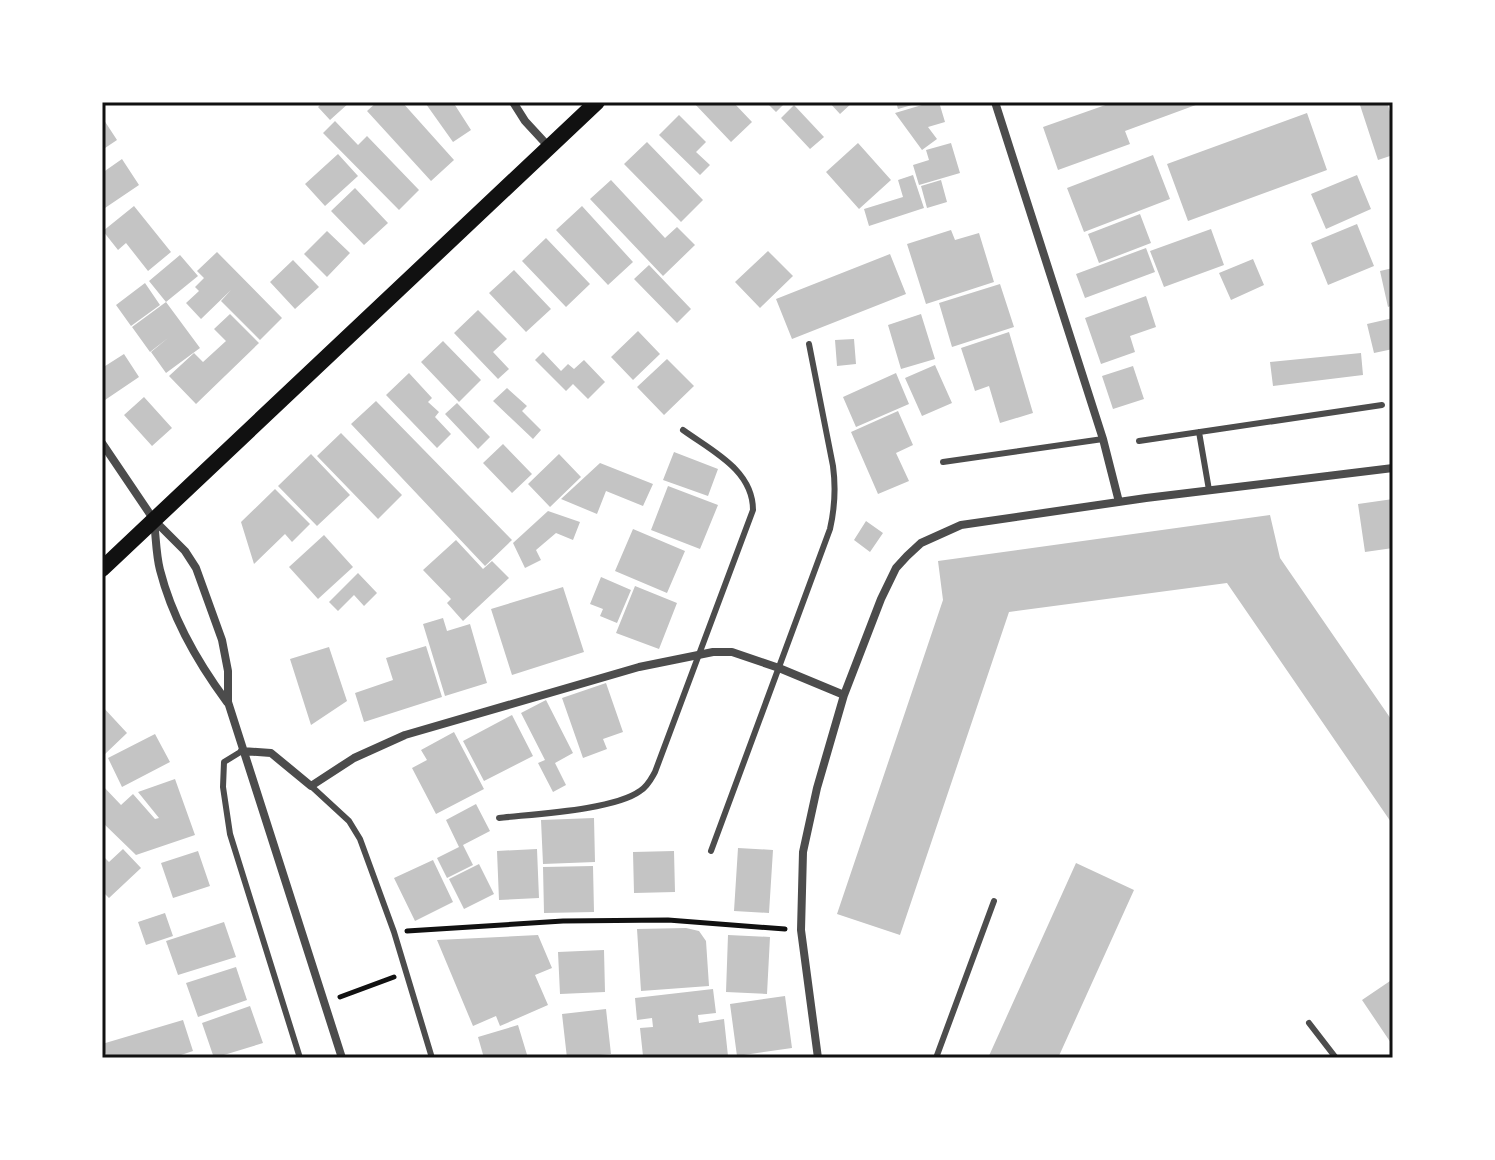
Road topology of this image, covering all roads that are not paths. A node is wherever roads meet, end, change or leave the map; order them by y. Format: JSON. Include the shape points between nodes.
{"nodes":[{"id":1,"x":513,"y":102,"type":"edge"},
{"id":2,"x":597,"y":102,"type":"edge"},
{"id":3,"x":995,"y":102,"type":"edge"},
{"id":4,"x":549,"y":148,"type":"junction"},
{"id":5,"x":809,"y":344,"type":"dead end"},
{"id":6,"x":1382,"y":405,"type":"dead end"},
{"id":7,"x":683,"y":430,"type":"dead end"},
{"id":8,"x":1199,"y":432,"type":"junction"},
{"id":9,"x":1103,"y":439,"type":"junction"},
{"id":10,"x":1139,"y":441,"type":"dead end"},
{"id":11,"x":102,"y":443,"type":"edge"},
{"id":12,"x":943,"y":462,"type":"dead end"},
{"id":13,"x":1393,"y":468,"type":"edge"},
{"id":14,"x":1209,"y":490,"type":"junction"},
{"id":15,"x":1119,"y":502,"type":"junction"},
{"id":16,"x":154,"y":520,"type":"junction"},
{"id":17,"x":102,"y":569,"type":"edge"},
{"id":18,"x":699,"y":655,"type":"junction"},
{"id":19,"x":779,"y":668,"type":"junction"},
{"id":20,"x":844,"y":695,"type":"junction"},
{"id":21,"x":228,"y":702,"type":"junction"},
{"id":22,"x":242,"y":751,"type":"junction"},
{"id":23,"x":311,"y":786,"type":"junction"},
{"id":24,"x":499,"y":818,"type":"dead end"},
{"id":25,"x":711,"y":851,"type":"dead end"},
{"id":26,"x":994,"y":901,"type":"dead end"},
{"id":27,"x":1309,"y":1023,"type":"dead end"},
{"id":28,"x":300,"y":1058,"type":"edge"},
{"id":29,"x":342,"y":1058,"type":"edge"},
{"id":30,"x":432,"y":1058,"type":"edge"},
{"id":31,"x":818,"y":1058,"type":"edge"},
{"id":32,"x":936,"y":1058,"type":"edge"},
{"id":33,"x":1336,"y":1058,"type":"edge"}],
"edges":[{"from":1,"to":4,"type":"street"},
{"from":2,"to":4,"type":"main road"},
{"from":3,"to":9,"type":"street"},
{"from":4,"to":16,"type":"main road"},
{"from":5,"to":19,"type":"lane","via":[[835,499],[830,529]]},
{"from":6,"to":8,"type":"lane"},
{"from":7,"to":18,"type":"lane","via":[[740,472],[753,502]]},
{"from":8,"to":10,"type":"lane"},
{"from":8,"to":14,"type":"lane"},
{"from":9,"to":12,"type":"lane"},
{"from":9,"to":15,"type":"street"},
{"from":11,"to":16,"type":"street"},
{"from":13,"to":14,"type":"street"},
{"from":14,"to":15,"type":"street"},
{"from":15,"to":20,"type":"street","via":[[961,525],[921,543],[896,568]]},
{"from":16,"to":17,"type":"main road"},
{"from":16,"to":21,"type":"street","via":[[166,590],[200,662]]},
{"from":16,"to":21,"type":"street","via":[[196,568],[222,640]]},
{"from":18,"to":19,"type":"street","via":[[732,652]]},
{"from":18,"to":23,"type":"street","via":[[574,684],[405,735],[354,758]]},
{"from":18,"to":24,"type":"lane","via":[[655,772],[639,793],[615,802]]},
{"from":19,"to":20,"type":"street"},
{"from":19,"to":25,"type":"lane"},
{"from":20,"to":31,"type":"street","via":[[803,852],[801,930]]},
{"from":21,"to":22,"type":"street"},
{"from":22,"to":23,"type":"street","via":[[271,753]]},
{"from":22,"to":28,"type":"lane","via":[[224,762],[222,773],[230,834]]},
{"from":22,"to":29,"type":"street"},
{"from":23,"to":30,"type":"lane","via":[[349,821],[360,839]]},
{"from":26,"to":32,"type":"lane"},
{"from":27,"to":33,"type":"lane"}]}
